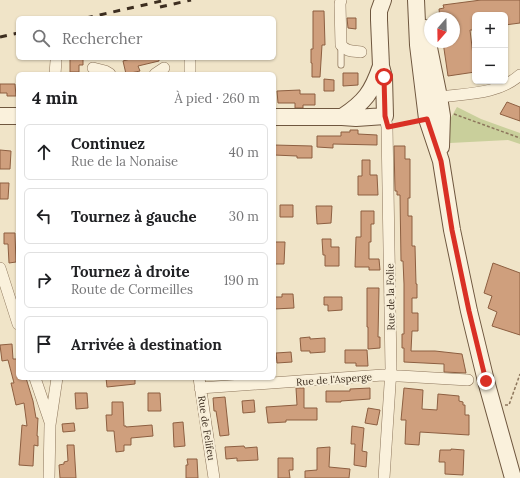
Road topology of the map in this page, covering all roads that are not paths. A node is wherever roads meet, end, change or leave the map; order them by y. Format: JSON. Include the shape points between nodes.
{"nodes":[{"id":1,"x":341,"y":0,"type":"edge"},
{"id":2,"x":417,"y":0,"type":"edge"},
{"id":3,"x":381,"y":1,"type":"edge"},
{"id":4,"x":342,"y":45,"type":"junction"},
{"id":5,"x":361,"y":52,"type":"dead end"},
{"id":6,"x":190,"y":60,"type":"edge"},
{"id":7,"x":56,"y":61,"type":"dead end"},
{"id":8,"x":342,"y":64,"type":"dead end"},
{"id":9,"x":381,"y":66,"type":"junction"},
{"id":10,"x":93,"y":68,"type":"dead end"},
{"id":11,"x":55,"y":72,"type":"edge"},
{"id":12,"x":108,"y":72,"type":"edge"},
{"id":13,"x":190,"y":72,"type":"edge"},
{"id":14,"x":520,"y":75,"type":"edge"},
{"id":15,"x":432,"y":98,"type":"junction"},
{"id":16,"x":0,"y":116,"type":"edge"},
{"id":17,"x":16,"y":116,"type":"edge"},
{"id":18,"x":276,"y":117,"type":"edge"},
{"id":19,"x":342,"y":117,"type":"junction"},
{"id":20,"x":386,"y":121,"type":"junction"},
{"id":21,"x":441,"y":161,"type":"junction"},
{"id":22,"x":0,"y":268,"type":"edge"},
{"id":23,"x":16,"y":318,"type":"edge"},
{"id":24,"x":391,"y":376,"type":"junction"},
{"id":25,"x":36,"y":380,"type":"edge"},
{"id":26,"x":57,"y":380,"type":"edge"},
{"id":27,"x":269,"y":380,"type":"edge"},
{"id":28,"x":276,"y":380,"type":"edge"},
{"id":29,"x":468,"y":380,"type":"dead end"},
{"id":30,"x":200,"y":383,"type":"edge"},
{"id":31,"x":50,"y":425,"type":"junction"},
{"id":32,"x":514,"y":476,"type":"edge"},
{"id":33,"x":49,"y":478,"type":"edge"},
{"id":34,"x":214,"y":478,"type":"edge"},
{"id":35,"x":384,"y":478,"type":"edge"}],
"edges":[{"from":1,"to":4,"type":"street"},
{"from":2,"to":15,"type":"main road","via":[[418,45]]},
{"from":3,"to":9,"type":"main road"},
{"from":4,"to":5,"type":"street","via":[[349,51]]},
{"from":4,"to":8,"type":"lane"},
{"from":6,"to":13,"type":"street"},
{"from":7,"to":11,"type":"street"},
{"from":9,"to":19,"type":"main road","via":[[364,101]]},
{"from":9,"to":20,"type":"main road"},
{"from":10,"to":12,"type":"street"},
{"from":14,"to":15,"type":"street","via":[[501,88],[490,91]]},
{"from":15,"to":21,"type":"main road","via":[[442,116]]},
{"from":15,"to":21,"type":"main road","via":[[427,119]]},
{"from":16,"to":17,"type":"main road"},
{"from":18,"to":19,"type":"main road"},
{"from":19,"to":20,"type":"main road"},
{"from":20,"to":24,"type":"street","name":"Rue de la Folie"},
{"from":21,"to":32,"type":"main road","via":[[469,311],[486,381]]},
{"from":22,"to":23,"type":"street"},
{"from":24,"to":28,"type":"street","name":"Rue de l'Asperge"},
{"from":24,"to":29,"type":"street","name":"Rue de l'Asperge"},
{"from":24,"to":35,"type":"street","name":"Rue de la Folie"},
{"from":25,"to":31,"type":"street"},
{"from":26,"to":31,"type":"street"},
{"from":27,"to":30,"type":"street","name":"Rue de l'Asperge"},
{"from":30,"to":34,"type":"street","name":"Rue de Felifeu"},
{"from":31,"to":33,"type":"street"}]}
